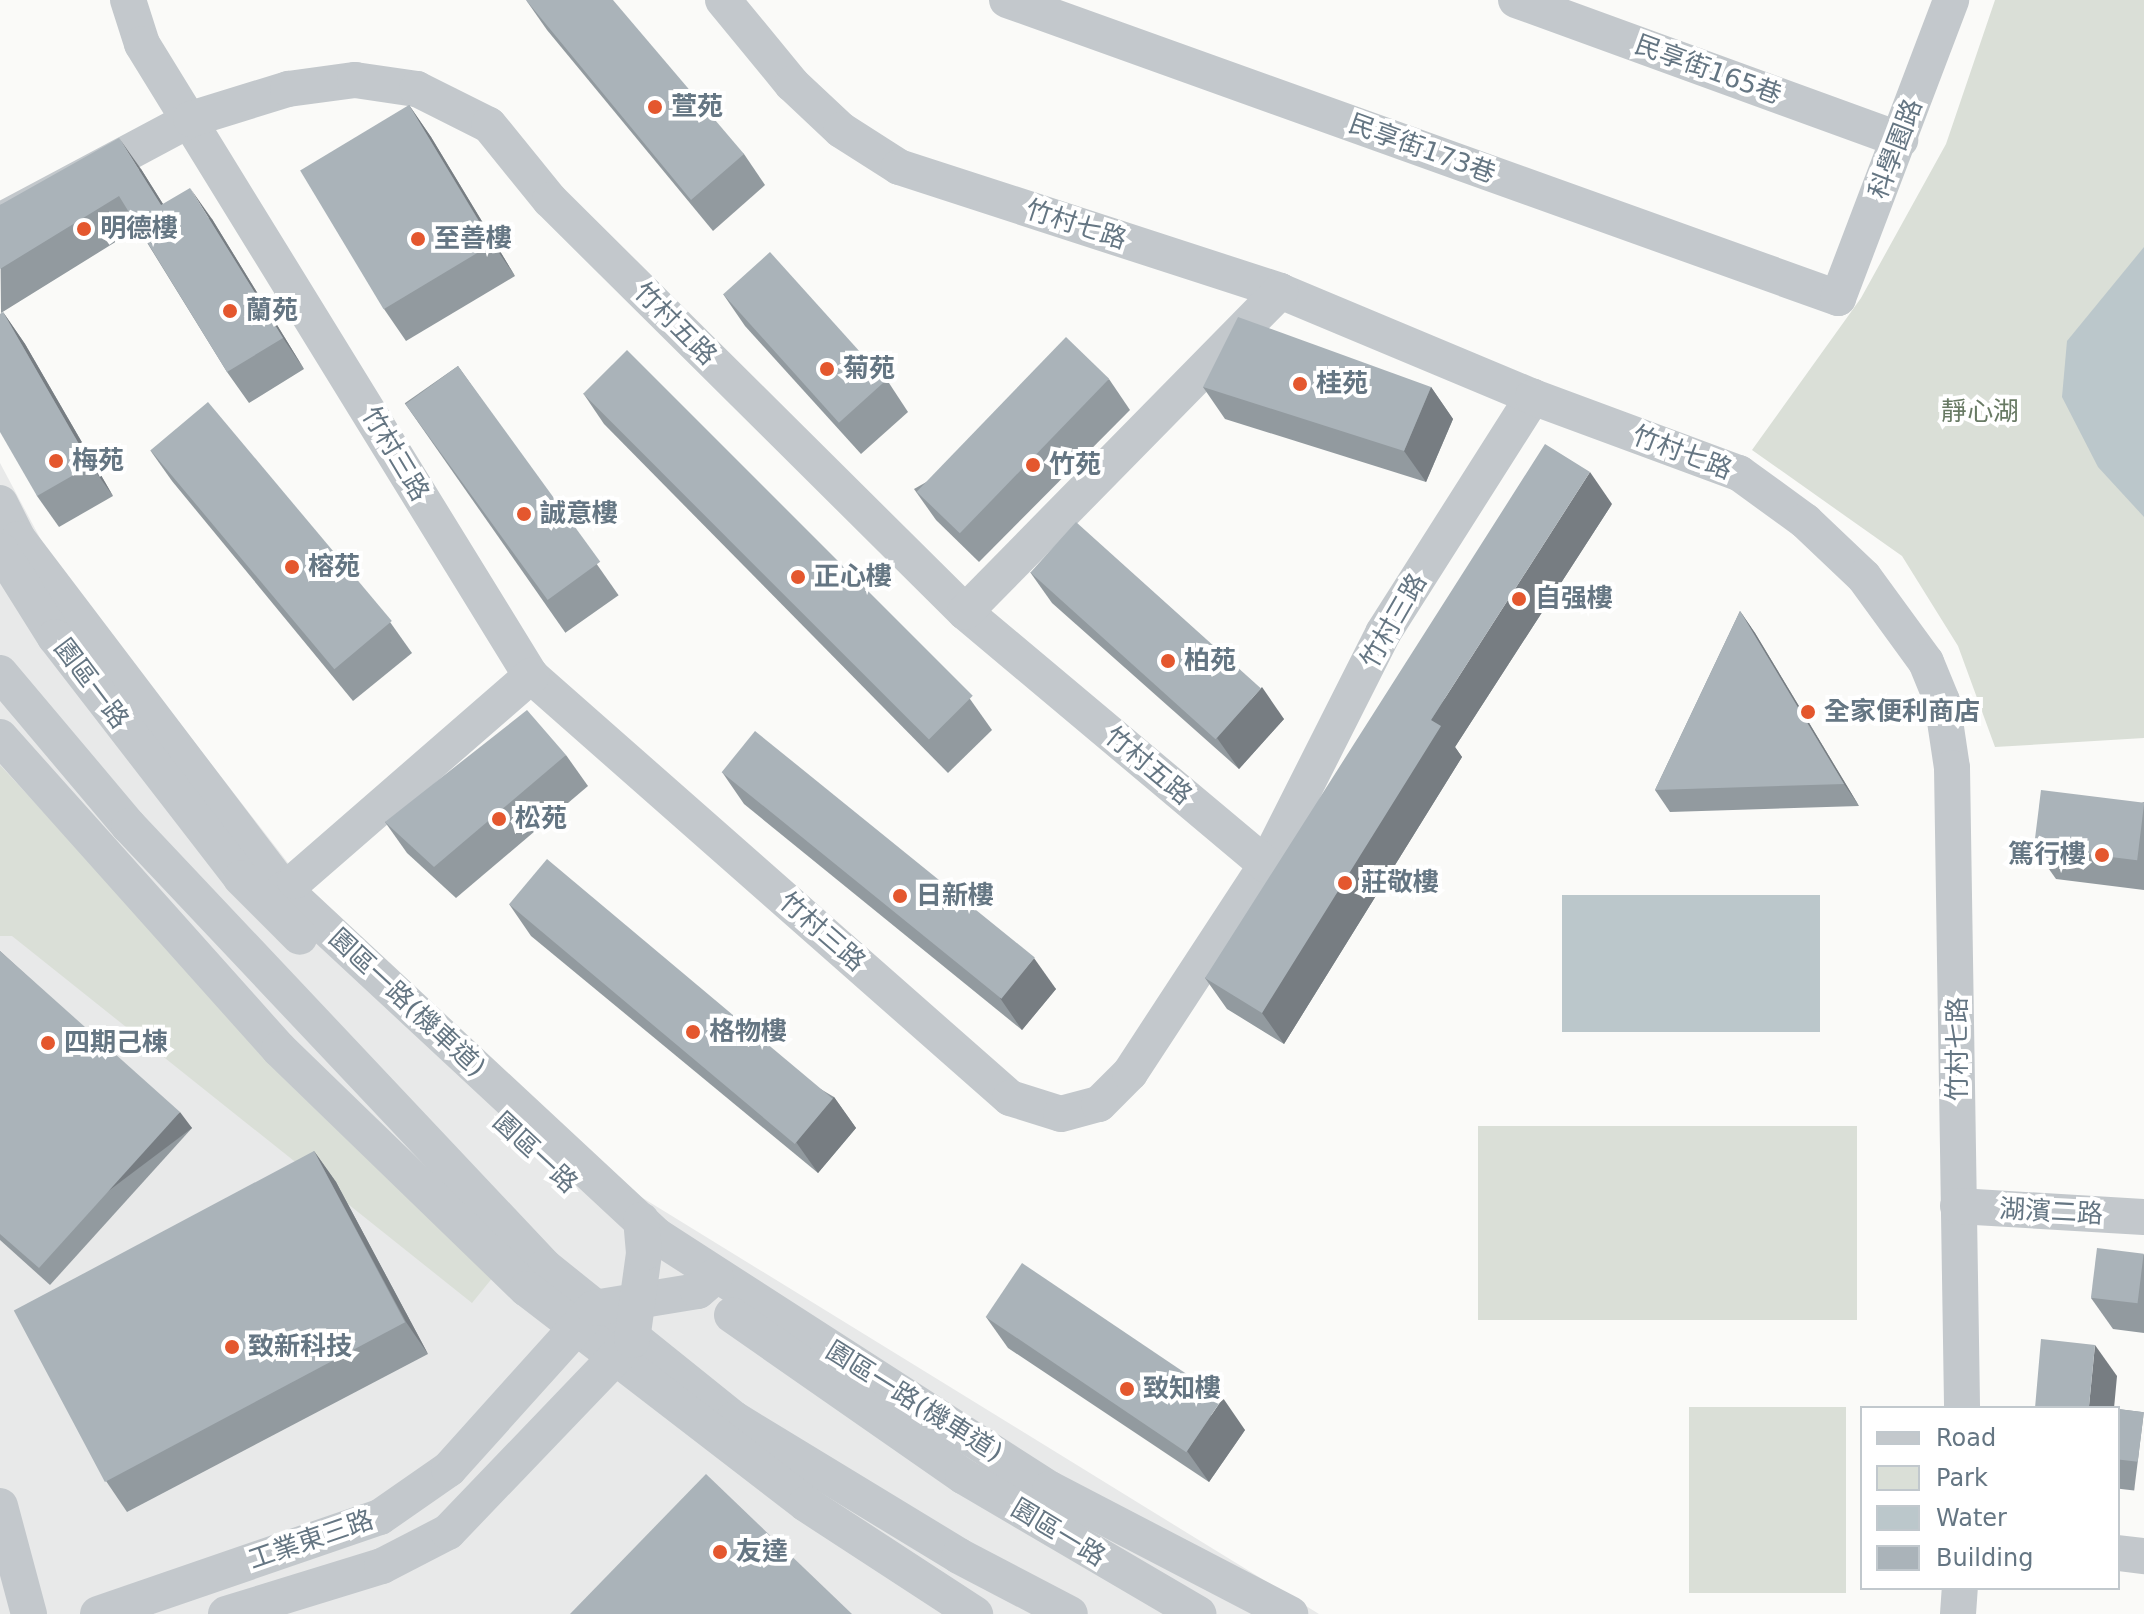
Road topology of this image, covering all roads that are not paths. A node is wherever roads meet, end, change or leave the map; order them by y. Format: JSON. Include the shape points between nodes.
{"nodes":[{"id":1,"x":128,"y":0,"type":"edge"},
{"id":2,"x":723,"y":0,"type":"edge"},
{"id":3,"x":1007,"y":0,"type":"edge"},
{"id":4,"x":1516,"y":0,"type":"edge"},
{"id":5,"x":1951,"y":0,"type":"edge"},
{"id":6,"x":191,"y":119,"type":"junction"},
{"id":7,"x":1900,"y":140,"type":"junction"},
{"id":8,"x":0,"y":221,"type":"edge"},
{"id":9,"x":1280,"y":291,"type":"junction"},
{"id":10,"x":1838,"y":298,"type":"joint"},
{"id":11,"x":1533,"y":397,"type":"junction"},
{"id":12,"x":0,"y":503,"type":"edge"},
{"id":13,"x":0,"y":550,"type":"edge"},
{"id":14,"x":965,"y":612,"type":"junction"},
{"id":15,"x":0,"y":673,"type":"edge"},
{"id":16,"x":531,"y":676,"type":"junction"},
{"id":17,"x":0,"y":737,"type":"edge"},
{"id":18,"x":1266,"y":865,"type":"junction"},
{"id":19,"x":295,"y":881,"type":"dead end"},
{"id":20,"x":1958,"y":1206,"type":"junction"},
{"id":21,"x":2144,"y":1217,"type":"edge"},
{"id":22,"x":643,"y":1237,"type":"junction"},
{"id":23,"x":706,"y":1283,"type":"junction"},
{"id":24,"x":637,"y":1301,"type":"junction"},
{"id":25,"x":585,"y":1319,"type":"junction"},
{"id":26,"x":623,"y":1349,"type":"junction"},
{"id":27,"x":1962,"y":1406,"type":"edge"},
{"id":28,"x":441,"y":1475,"type":"junction"},
{"id":29,"x":478,"y":1501,"type":"junction"},
{"id":30,"x":0,"y":1506,"type":"edge"},
{"id":31,"x":2120,"y":1553,"type":"edge"},
{"id":32,"x":2144,"y":1556,"type":"edge"},
{"id":33,"x":1960,"y":1590,"type":"edge"},
{"id":34,"x":29,"y":1614,"type":"edge"},
{"id":35,"x":98,"y":1614,"type":"edge"},
{"id":36,"x":226,"y":1614,"type":"edge"},
{"id":37,"x":975,"y":1614,"type":"edge"},
{"id":38,"x":1070,"y":1614,"type":"edge"},
{"id":39,"x":1198,"y":1614,"type":"edge"},
{"id":40,"x":1290,"y":1614,"type":"edge"},
{"id":41,"x":1958,"y":1614,"type":"edge"}],
"edges":[{"from":1,"to":6,"type":"street","name":"竹村三路","via":[[142,44]]},
{"from":2,"to":9,"type":"street","name":"竹村七路","via":[[811,103],[841,130],[899,167]]},
{"from":3,"to":10,"type":"street","name":"民享街173巷"},
{"from":4,"to":7,"type":"street","name":"民享街165巷"},
{"from":5,"to":7,"type":"street","name":"科學園路"},
{"from":6,"to":8,"type":"street","name":"竹村五路"},
{"from":6,"to":14,"type":"street","name":"竹村五路","via":[[288,89],[355,80],[417,89],[489,125],[550,200]]},
{"from":6,"to":16,"type":"street","name":"竹村三路"},
{"from":7,"to":10,"type":"street","name":"科學園路"},
{"from":9,"to":11,"type":"street","name":"竹村七路"},
{"from":9,"to":14,"type":"street"},
{"from":11,"to":18,"type":"street","name":"竹村三路","via":[[1383,633]]},
{"from":11,"to":20,"type":"street","name":"竹村七路","via":[[1739,473],[1805,521],[1864,577],[1926,662],[1942,701],[1952,768]]},
{"from":12,"to":22,"type":"street","name":"園區一路(機車道)","via":[[18,539],[284,889]]},
{"from":13,"to":22,"type":"street","name":"園區一路","via":[[55,637],[255,895]]},
{"from":14,"to":18,"type":"street","name":"竹村五路"},
{"from":15,"to":25,"type":"street","via":[[140,838],[545,1267]]},
{"from":16,"to":18,"type":"street","name":"竹村三路","via":[[1010,1098],[1061,1114],[1099,1104],[1130,1073]]},
{"from":16,"to":19,"type":"street"},
{"from":17,"to":25,"type":"street","via":[[279,1049],[527,1289]]},
{"from":20,"to":21,"type":"street","name":"湖濱二路"},
{"from":20,"to":27,"type":"street","name":"竹村七路"},
{"from":22,"to":23,"type":"street","name":"園區一路(機車道)"},
{"from":22,"to":24,"type":"street"},
{"from":23,"to":24,"type":"street"},
{"from":23,"to":39,"type":"street","name":"園區一路","via":[[963,1476]]},
{"from":23,"to":40,"type":"street","name":"園區一路(機車道)","via":[[1050,1489]]},
{"from":24,"to":25,"type":"street"},
{"from":24,"to":26,"type":"street"},
{"from":25,"to":26,"type":"street"},
{"from":25,"to":28,"type":"street","name":"工業東三路"},
{"from":26,"to":29,"type":"street","name":"工業東三路"},
{"from":26,"to":37,"type":"street","via":[[806,1504]]},
{"from":26,"to":38,"type":"street","via":[[959,1556]]},
{"from":28,"to":29,"type":"street"},
{"from":28,"to":35,"type":"street","name":"工業東三路","via":[[380,1517]]},
{"from":29,"to":36,"type":"street","name":"工業東三路","via":[[448,1532],[382,1566]]},
{"from":30,"to":34,"type":"street"},
{"from":31,"to":32,"type":"street"},
{"from":33,"to":41,"type":"street"}]}
